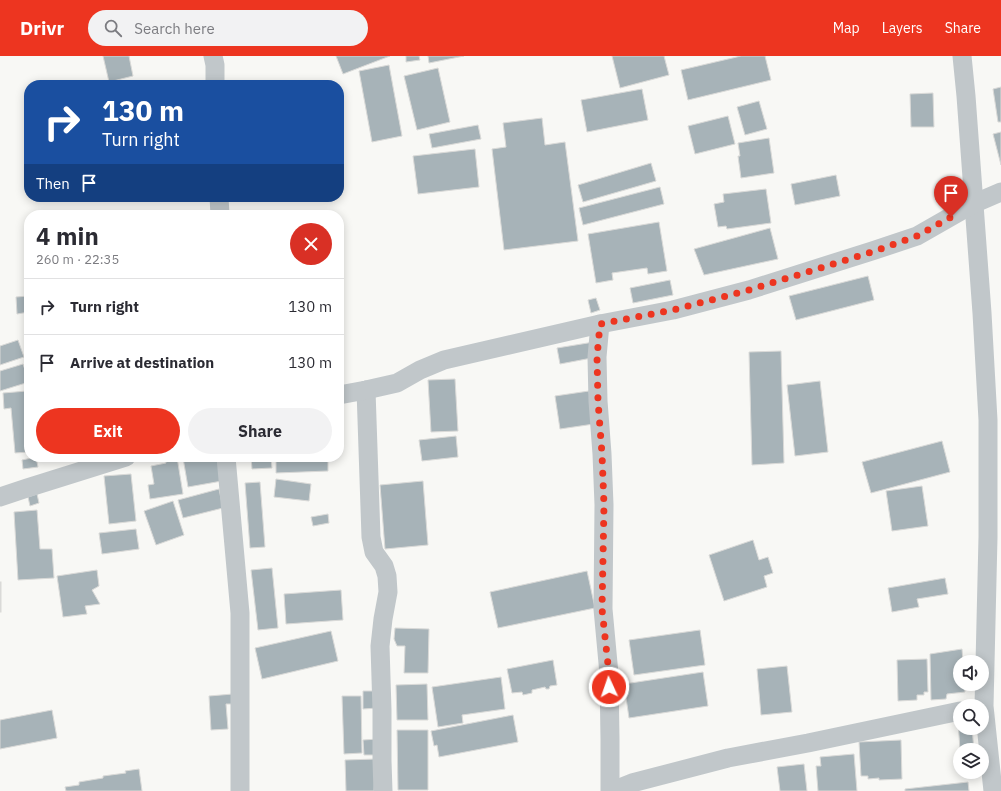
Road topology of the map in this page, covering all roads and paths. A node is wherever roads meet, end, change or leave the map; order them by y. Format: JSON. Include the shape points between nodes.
{"nodes":[{"id":1,"x":213,"y":56,"type":"edge"},
{"id":2,"x":962,"y":56,"type":"edge"},
{"id":3,"x":215,"y":80,"type":"edge"},
{"id":4,"x":1001,"y":192,"type":"edge"},
{"id":5,"x":973,"y":204,"type":"junction"},
{"id":6,"x":600,"y":324,"type":"junction"},
{"id":7,"x":366,"y":390,"type":"junction"},
{"id":8,"x":344,"y":394,"type":"edge"},
{"id":9,"x":110,"y":462,"type":"edge"},
{"id":10,"x":226,"y":462,"type":"edge"},
{"id":11,"x":0,"y":497,"type":"edge"},
{"id":12,"x":994,"y":535,"type":"edge"},
{"id":13,"x":983,"y":699,"type":"edge"},
{"id":14,"x":953,"y":712,"type":"edge"},
{"id":15,"x":989,"y":717,"type":"edge"},
{"id":16,"x":994,"y":727,"type":"edge"},
{"id":17,"x":240,"y":791,"type":"edge"},
{"id":18,"x":383,"y":791,"type":"edge"},
{"id":19,"x":611,"y":791,"type":"edge"},
{"id":20,"x":992,"y":791,"type":"edge"}],
"edges":[{"from":1,"to":3,"type":"street"},
{"from":2,"to":5,"type":"street"},
{"from":4,"to":5,"type":"street"},
{"from":5,"to":6,"type":"street","via":[[917,236],[872,252],[749,290],[673,310]]},
{"from":5,"to":12,"type":"street","via":[[982,313]]},
{"from":6,"to":7,"type":"street","via":[[444,360],[397,383]]},
{"from":6,"to":19,"type":"street","via":[[597,357],[604,505],[602,609],[609,674]]},
{"from":7,"to":8,"type":"street"},
{"from":7,"to":18,"type":"street","via":[[371,537],[374,552],[384,566],[388,592],[380,646]]},
{"from":9,"to":11,"type":"street"},
{"from":10,"to":17,"type":"street","via":[[240,613]]},
{"from":12,"to":13,"type":"street"},
{"from":14,"to":19,"type":"street","via":[[728,758]]},
{"from":15,"to":16,"type":"street"},
{"from":16,"to":20,"type":"street"}]}
